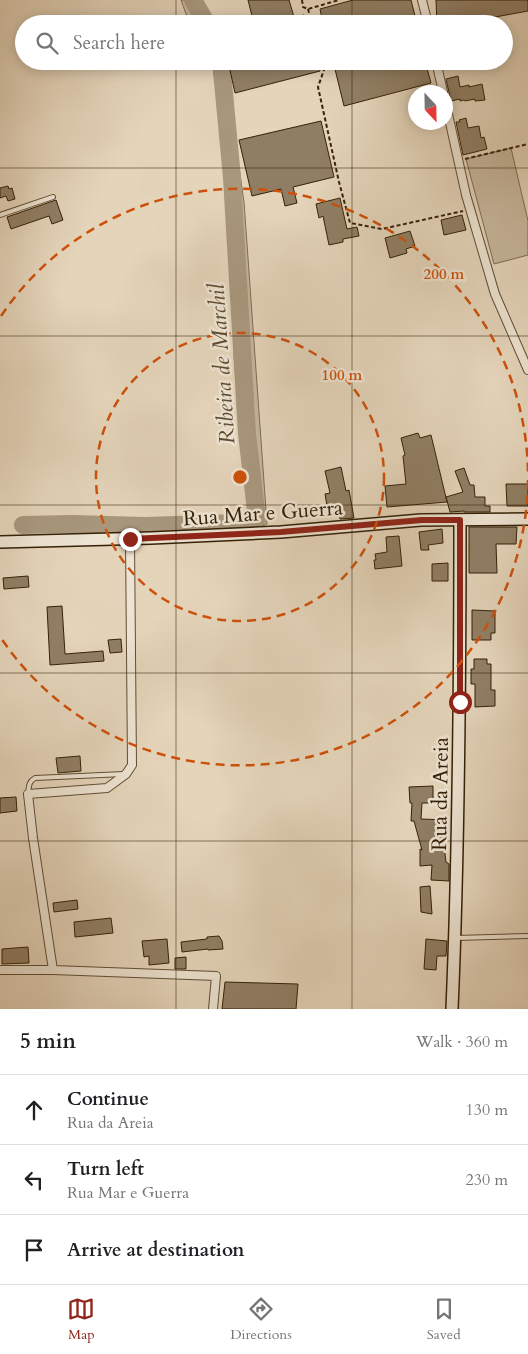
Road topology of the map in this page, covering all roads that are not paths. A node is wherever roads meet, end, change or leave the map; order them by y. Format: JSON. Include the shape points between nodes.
{"nodes":[{"id":1,"x":422,"y":0,"type":"edge"},
{"id":2,"x":426,"y":15,"type":"edge"},
{"id":3,"x":438,"y":70,"type":"edge"},
{"id":4,"x":441,"y":85,"type":"edge"},
{"id":5,"x":451,"y":130,"type":"edge"},
{"id":6,"x":52,"y":196,"type":"dead end"},
{"id":7,"x":0,"y":215,"type":"edge"},
{"id":8,"x":528,"y":370,"type":"edge"},
{"id":9,"x":528,"y":519,"type":"edge"},
{"id":10,"x":460,"y":520,"type":"junction"},
{"id":11,"x":130,"y":539,"type":"junction"},
{"id":12,"x":0,"y":542,"type":"edge"},
{"id":13,"x":126,"y":774,"type":"junction"},
{"id":14,"x":28,"y":794,"type":"junction"},
{"id":15,"x":528,"y":936,"type":"edge"},
{"id":16,"x":455,"y":938,"type":"junction"},
{"id":17,"x":0,"y":970,"type":"edge"},
{"id":18,"x":53,"y":970,"type":"junction"},
{"id":19,"x":213,"y":1009,"type":"edge"},
{"id":20,"x":452,"y":1009,"type":"edge"}],
"edges":[{"from":1,"to":2,"type":"street"},
{"from":3,"to":4,"type":"street"},
{"from":5,"to":8,"type":"street","via":[[495,294]]},
{"from":6,"to":7,"type":"lane"},
{"from":9,"to":10,"type":"street","name":"Rua Mar e Guerra"},
{"from":10,"to":11,"type":"street","name":"Rua Mar e Guerra"},
{"from":10,"to":16,"type":"street","name":"Rua da Areia"},
{"from":11,"to":12,"type":"street","name":"Rua Mar e Guerra"},
{"from":11,"to":13,"type":"street","via":[[132,765]]},
{"from":13,"to":14,"type":"street","via":[[107,788]]},
{"from":13,"to":14,"type":"lane","via":[[34,778],[30,780]]},
{"from":14,"to":18,"type":"street"},
{"from":15,"to":16,"type":"lane"},
{"from":16,"to":20,"type":"street","name":"Rua da Areia"},
{"from":17,"to":18,"type":"street"},
{"from":18,"to":19,"type":"street","via":[[216,976]]}]}
